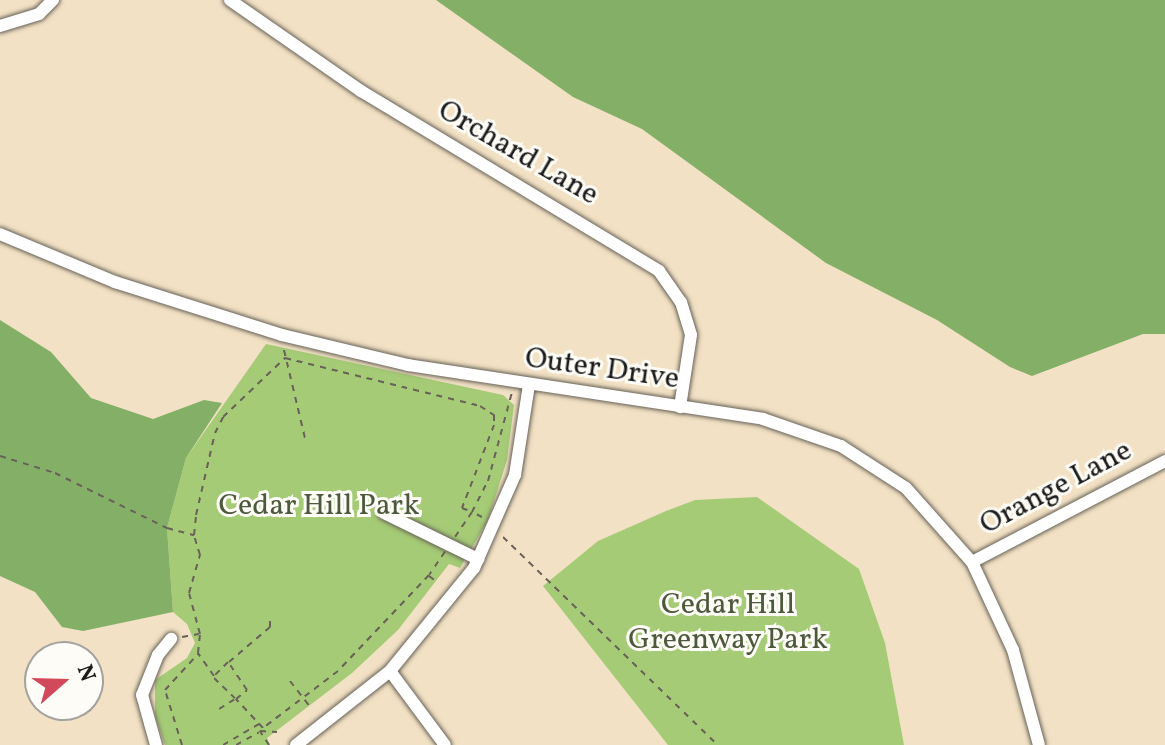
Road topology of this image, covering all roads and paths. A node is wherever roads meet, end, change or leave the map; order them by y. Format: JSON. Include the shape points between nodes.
{"nodes":[{"id":1,"x":53,"y":0,"type":"edge"},
{"id":2,"x":230,"y":0,"type":"edge"},
{"id":3,"x":0,"y":26,"type":"edge"},
{"id":4,"x":0,"y":234,"type":"edge"},
{"id":5,"x":286,"y":336,"type":"junction"},
{"id":6,"x":285,"y":358,"type":"junction"},
{"id":7,"x":514,"y":383,"type":"junction"},
{"id":8,"x":529,"y":385,"type":"junction"},
{"id":9,"x":680,"y":407,"type":"junction"},
{"id":10,"x":306,"y":442,"type":"dead end"},
{"id":11,"x":0,"y":456,"type":"edge"},
{"id":12,"x":1165,"y":461,"type":"edge"},
{"id":13,"x":472,"y":512,"type":"junction"},
{"id":14,"x":384,"y":513,"type":"dead end"},
{"id":15,"x":496,"y":527,"type":"junction"},
{"id":16,"x":194,"y":535,"type":"junction"},
{"id":17,"x":450,"y":545,"type":"junction"},
{"id":18,"x":478,"y":559,"type":"junction"},
{"id":19,"x":972,"y":562,"type":"junction"},
{"id":20,"x":429,"y":575,"type":"junction"},
{"id":21,"x":437,"y":582,"type":"dead end"},
{"id":22,"x":270,"y":620,"type":"dead end"},
{"id":23,"x":200,"y":634,"type":"junction"},
{"id":24,"x":171,"y":639,"type":"joint"},
{"id":25,"x":198,"y":653,"type":"junction"},
{"id":26,"x":228,"y":662,"type":"junction"},
{"id":27,"x":390,"y":671,"type":"junction"},
{"id":28,"x":214,"y":676,"type":"junction"},
{"id":29,"x":290,"y":681,"type":"dead end"},
{"id":30,"x":236,"y":699,"type":"junction"},
{"id":31,"x":304,"y":699,"type":"junction"},
{"id":32,"x":311,"y":708,"type":"dead end"},
{"id":33,"x":219,"y":709,"type":"dead end"},
{"id":34,"x":259,"y":724,"type":"junction"},
{"id":35,"x":262,"y":730,"type":"junction"},
{"id":36,"x":277,"y":732,"type":"dead end"},
{"id":37,"x":156,"y":745,"type":"edge"},
{"id":38,"x":182,"y":745,"type":"edge"},
{"id":39,"x":223,"y":745,"type":"edge"},
{"id":40,"x":236,"y":745,"type":"edge"},
{"id":41,"x":269,"y":745,"type":"edge"},
{"id":42,"x":296,"y":745,"type":"edge"},
{"id":43,"x":445,"y":745,"type":"edge"},
{"id":44,"x":718,"y":745,"type":"edge"},
{"id":45,"x":1039,"y":745,"type":"edge"}],
"edges":[{"from":1,"to":3,"type":"street","via":[[39,14]]},
{"from":2,"to":9,"type":"street","name":"Orchard Lane","via":[[361,91],[659,271],[681,302],[691,335]]},
{"from":4,"to":5,"type":"street","name":"Outer Drive","via":[[115,282]]},
{"from":5,"to":6,"type":"path"},
{"from":5,"to":7,"type":"street","name":"Outer Drive"},
{"from":6,"to":10,"type":"path"},
{"from":6,"to":13,"type":"path","via":[[488,409],[494,425],[462,508]]},
{"from":6,"to":16,"type":"path","via":[[223,417],[203,480]]},
{"from":7,"to":8,"type":"street","name":"Outer Drive"},
{"from":7,"to":13,"type":"path","via":[[488,481]]},
{"from":8,"to":9,"type":"street","name":"Outer Drive"},
{"from":8,"to":15,"type":"street","via":[[515,475]]},
{"from":9,"to":19,"type":"street","name":"Outer Drive","via":[[763,419],[841,446],[906,488]]},
{"from":11,"to":16,"type":"path","via":[[55,473],[167,528]]},
{"from":12,"to":19,"type":"street","name":"Orange Lane"},
{"from":13,"to":15,"type":"path"},
{"from":13,"to":17,"type":"path"},
{"from":14,"to":17,"type":"street"},
{"from":15,"to":18,"type":"street"},
{"from":15,"to":44,"type":"path"},
{"from":16,"to":23,"type":"path","via":[[200,555],[189,593]]},
{"from":17,"to":18,"type":"street"},
{"from":17,"to":20,"type":"path"},
{"from":18,"to":27,"type":"street","via":[[435,621]]},
{"from":19,"to":45,"type":"street","name":"Outer Drive","via":[[1008,635]]},
{"from":20,"to":21,"type":"path"},
{"from":20,"to":31,"type":"path","via":[[378,633]]},
{"from":22,"to":26,"type":"path","via":[[270,627]]},
{"from":23,"to":24,"type":"path"},
{"from":23,"to":25,"type":"path"},
{"from":24,"to":37,"type":"street","via":[[158,655],[142,695]]},
{"from":25,"to":28,"type":"path"},
{"from":25,"to":38,"type":"path","via":[[165,690]]},
{"from":26,"to":28,"type":"path"},
{"from":26,"to":30,"type":"path","via":[[247,690]]},
{"from":27,"to":42,"type":"street"},
{"from":27,"to":43,"type":"street"},
{"from":28,"to":30,"type":"path"},
{"from":29,"to":31,"type":"path"},
{"from":30,"to":33,"type":"path"},
{"from":30,"to":34,"type":"path"},
{"from":31,"to":32,"type":"path"},
{"from":31,"to":35,"type":"path"},
{"from":34,"to":35,"type":"path"},
{"from":34,"to":39,"type":"path"},
{"from":35,"to":36,"type":"path"},
{"from":35,"to":40,"type":"path"},
{"from":35,"to":41,"type":"path"}]}
